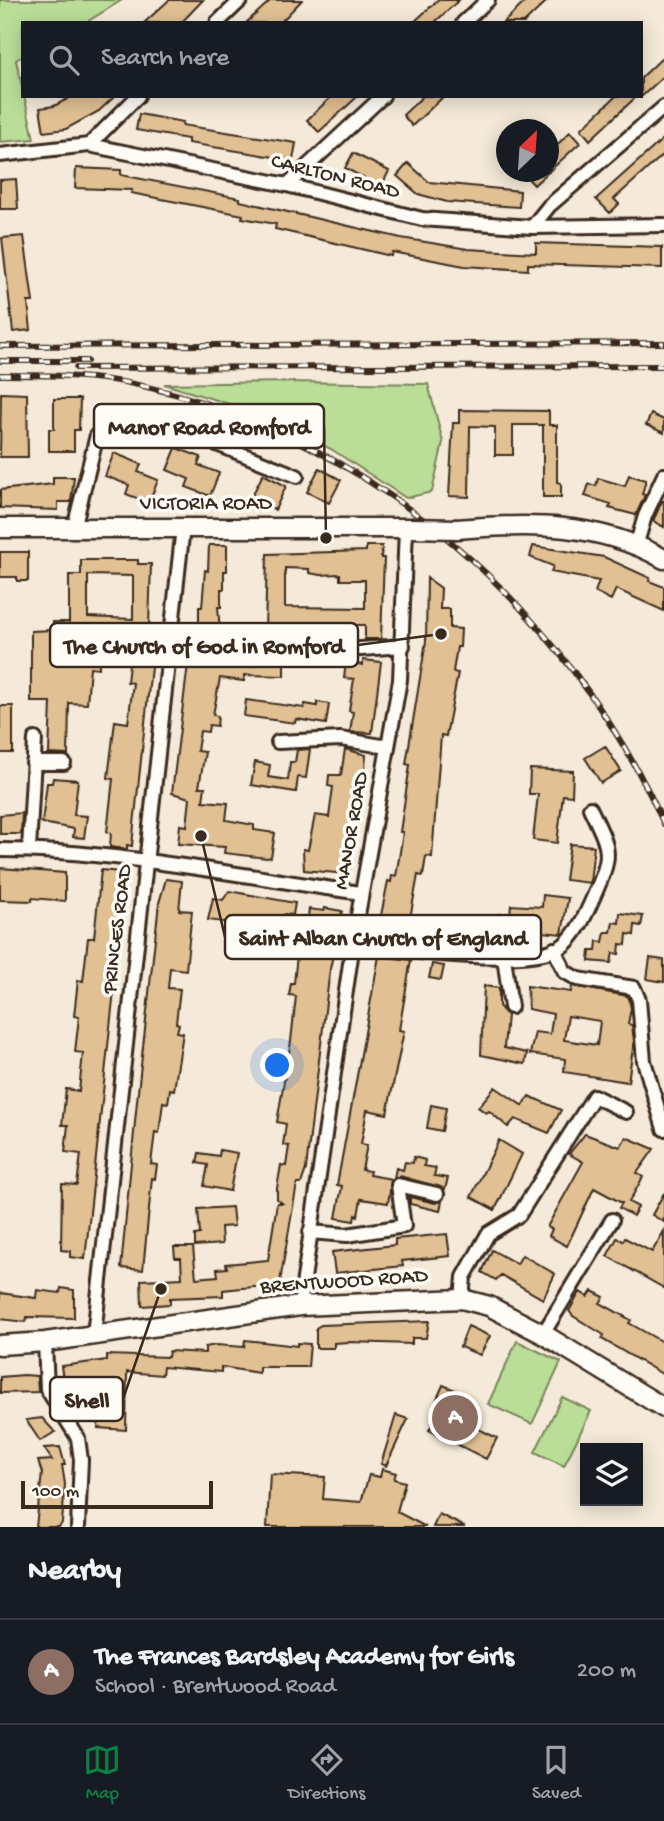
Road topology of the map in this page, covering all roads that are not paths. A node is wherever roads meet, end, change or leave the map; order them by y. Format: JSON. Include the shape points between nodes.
{"nodes":[{"id":1,"x":242,"y":0,"type":"edge"},
{"id":2,"x":488,"y":0,"type":"edge"},
{"id":3,"x":219,"y":21,"type":"edge"},
{"id":4,"x":465,"y":21,"type":"edge"},
{"id":5,"x":136,"y":98,"type":"edge"},
{"id":6,"x":381,"y":98,"type":"edge"},
{"id":7,"x":664,"y":107,"type":"edge"},
{"id":8,"x":89,"y":145,"type":"junction"},
{"id":9,"x":0,"y":155,"type":"edge"},
{"id":10,"x":286,"y":185,"type":"junction"},
{"id":11,"x":664,"y":225,"type":"edge"},
{"id":12,"x":532,"y":227,"type":"junction"},
{"id":13,"x":664,"y":475,"type":"edge"},
{"id":14,"x":297,"y":476,"type":"dead end"},
{"id":15,"x":183,"y":527,"type":"junction"},
{"id":16,"x":0,"y":528,"type":"edge"},
{"id":17,"x":74,"y":528,"type":"junction"},
{"id":18,"x":409,"y":528,"type":"junction"},
{"id":19,"x":637,"y":543,"type":"junction"},
{"id":20,"x":664,"y":559,"type":"edge"},
{"id":21,"x":403,"y":646,"type":"junction"},
{"id":22,"x":265,"y":649,"type":"dead end"},
{"id":23,"x":35,"y":738,"type":"dead end"},
{"id":24,"x":278,"y":742,"type":"dead end"},
{"id":25,"x":388,"y":747,"type":"junction"},
{"id":26,"x":33,"y":763,"type":"junction"},
{"id":27,"x":64,"y":763,"type":"dead end"},
{"id":28,"x":590,"y":808,"type":"dead end"},
{"id":29,"x":0,"y":850,"type":"edge"},
{"id":30,"x":29,"y":850,"type":"junction"},
{"id":31,"x":146,"y":863,"type":"junction"},
{"id":32,"x":361,"y":893,"type":"junction"},
{"id":33,"x":353,"y":943,"type":"junction"},
{"id":34,"x":554,"y":949,"type":"junction"},
{"id":35,"x":504,"y":957,"type":"junction"},
{"id":36,"x":511,"y":1007,"type":"dead end"},
{"id":37,"x":626,"y":1112,"type":"dead end"},
{"id":38,"x":664,"y":1129,"type":"edge"},
{"id":39,"x":437,"y":1194,"type":"dead end"},
{"id":40,"x":612,"y":1220,"type":"dead end"},
{"id":41,"x":310,"y":1232,"type":"junction"},
{"id":42,"x":462,"y":1299,"type":"junction"},
{"id":43,"x":300,"y":1306,"type":"junction"},
{"id":44,"x":542,"y":1334,"type":"junction"},
{"id":45,"x":94,"y":1335,"type":"junction"},
{"id":46,"x":45,"y":1342,"type":"junction"},
{"id":47,"x":0,"y":1345,"type":"edge"},
{"id":48,"x":664,"y":1408,"type":"edge"},
{"id":49,"x":78,"y":1527,"type":"edge"}],
"edges":[{"from":1,"to":3,"type":"street"},
{"from":2,"to":4,"type":"street"},
{"from":5,"to":8,"type":"street"},
{"from":6,"to":10,"type":"street"},
{"from":7,"to":12,"type":"street","via":[[548,206]]},
{"from":8,"to":9,"type":"street","name":"CARLTON ROAD"},
{"from":8,"to":10,"type":"street","name":"CARLTON ROAD"},
{"from":10,"to":12,"type":"street","name":"CARLTON ROAD","via":[[422,219]]},
{"from":11,"to":12,"type":"street","name":"CARLTON ROAD"},
{"from":13,"to":19,"type":"street"},
{"from":14,"to":17,"type":"street","via":[[156,420],[120,416],[97,435]]},
{"from":15,"to":17,"type":"street","name":"VICTORIA ROAD"},
{"from":15,"to":18,"type":"street","name":"VICTORIA ROAD"},
{"from":15,"to":31,"type":"street","name":"PRINCES ROAD"},
{"from":16,"to":17,"type":"street","name":"VICTORIA ROAD"},
{"from":18,"to":19,"type":"street","name":"VICTORIA ROAD","bridge":true,"via":[[584,528]]},
{"from":18,"to":21,"type":"street","name":"MANOR ROAD"},
{"from":19,"to":20,"type":"street","name":"VICTORIA ROAD"},
{"from":21,"to":22,"type":"street"},
{"from":21,"to":25,"type":"street","name":"MANOR ROAD"},
{"from":23,"to":26,"type":"street"},
{"from":24,"to":25,"type":"street","via":[[341,739]]},
{"from":25,"to":32,"type":"street","name":"MANOR ROAD"},
{"from":26,"to":27,"type":"street"},
{"from":26,"to":30,"type":"street"},
{"from":28,"to":34,"type":"street","via":[[608,846],[608,864],[584,919],[564,945]]},
{"from":29,"to":30,"type":"street"},
{"from":30,"to":31,"type":"street"},
{"from":31,"to":32,"type":"street"},
{"from":31,"to":45,"type":"street","name":"PRINCES ROAD"},
{"from":32,"to":33,"type":"street","name":"MANOR ROAD"},
{"from":33,"to":35,"type":"street"},
{"from":33,"to":41,"type":"street","name":"MANOR ROAD"},
{"from":34,"to":35,"type":"street"},
{"from":34,"to":38,"type":"street","via":[[565,972],[578,979],[634,988],[644,1061]]},
{"from":35,"to":36,"type":"street"},
{"from":37,"to":42,"type":"street","via":[[594,1096],[519,1215],[488,1234],[464,1277]]},
{"from":39,"to":41,"type":"street","via":[[398,1185],[404,1226],[347,1235]]},
{"from":40,"to":44,"type":"street"},
{"from":41,"to":43,"type":"street","name":"MANOR ROAD"},
{"from":42,"to":43,"type":"street","name":"BRENTWOOD ROAD"},
{"from":42,"to":44,"type":"street","name":"BRENTWOOD ROAD"},
{"from":43,"to":45,"type":"street","name":"BRENTWOOD ROAD"},
{"from":44,"to":48,"type":"street","name":"BRENTWOOD ROAD"},
{"from":45,"to":46,"type":"street","name":"BRENTWOOD ROAD"},
{"from":46,"to":47,"type":"street","name":"BRENTWOOD ROAD"},
{"from":46,"to":49,"type":"street","via":[[47,1389],[78,1438]]}]}
